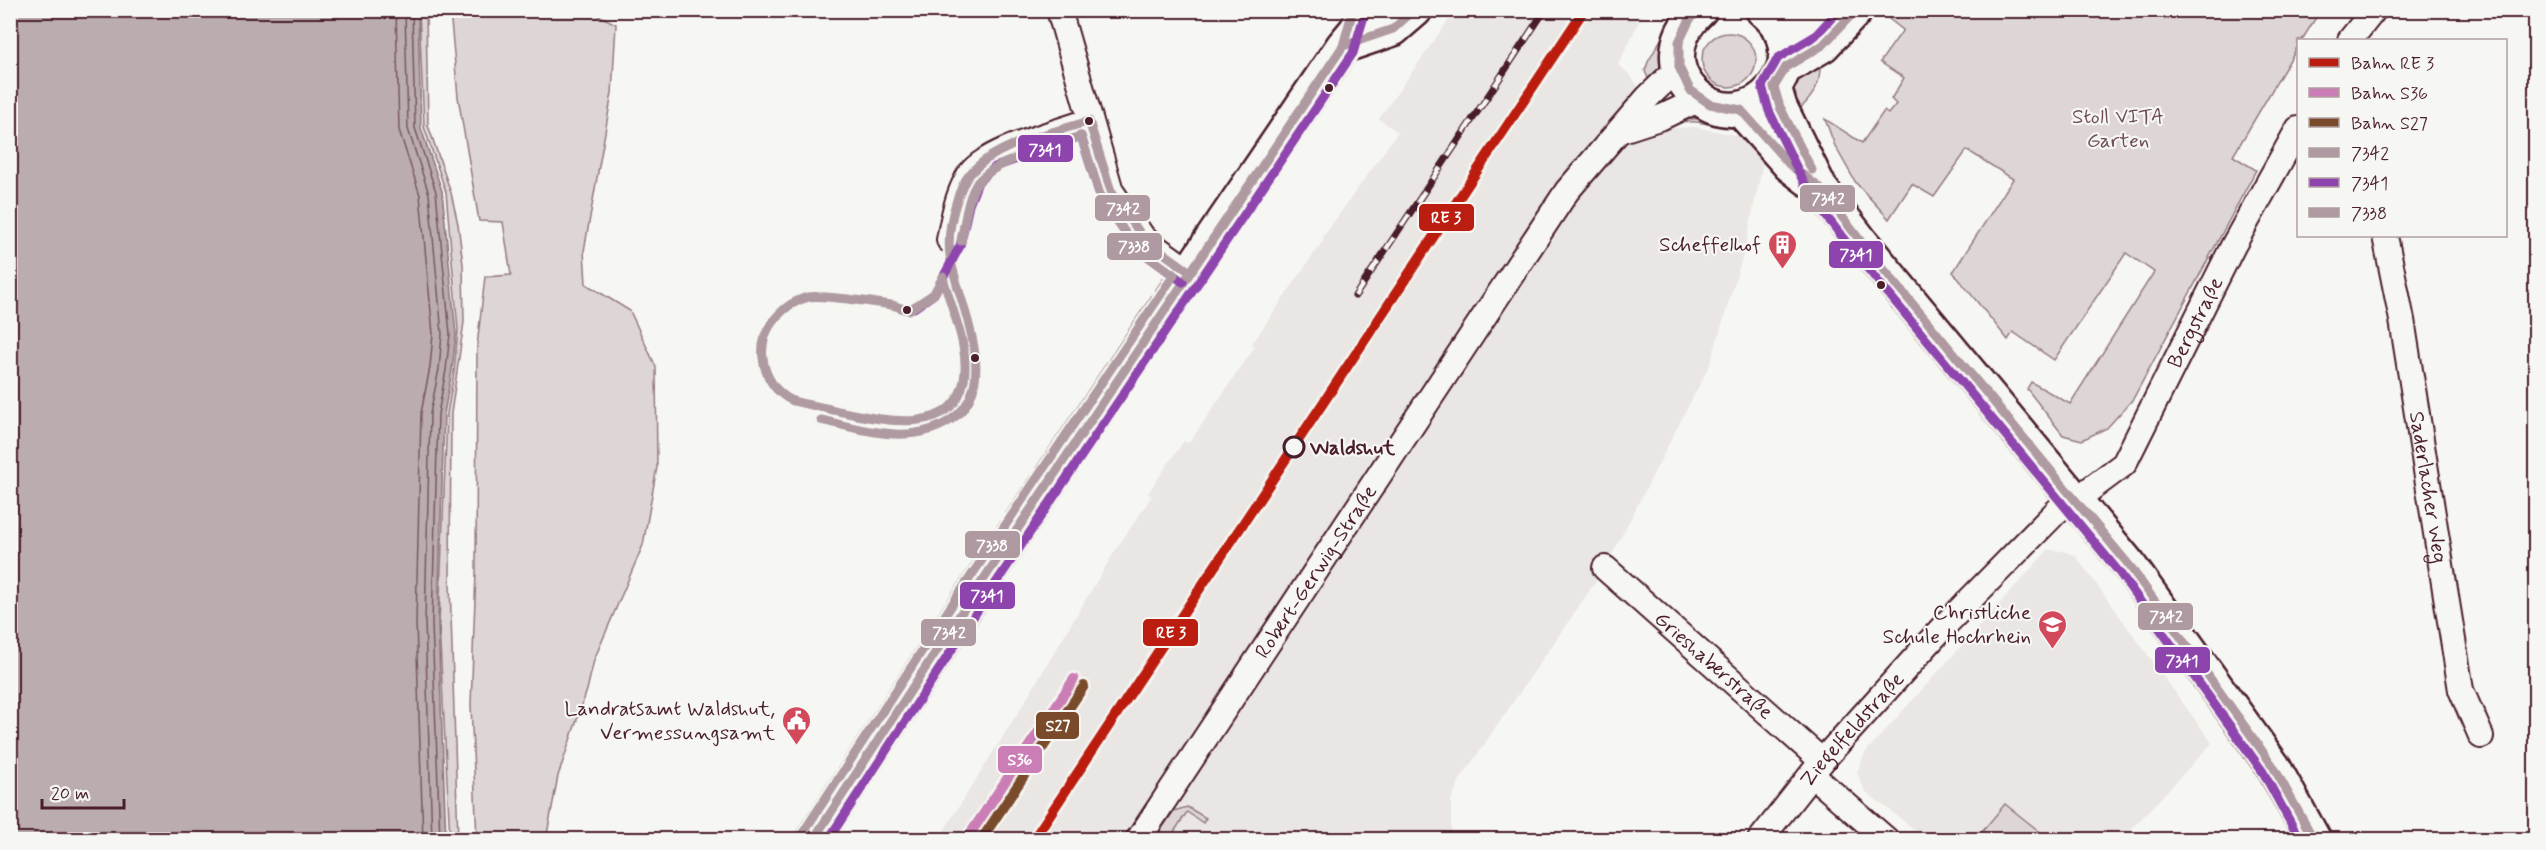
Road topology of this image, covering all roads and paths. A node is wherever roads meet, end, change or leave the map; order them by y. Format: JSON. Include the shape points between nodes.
{"nodes":[{"id":1,"x":1059,"y":10,"type":"edge"},
{"id":2,"x":1353,"y":10,"type":"edge"},
{"id":3,"x":1372,"y":10,"type":"edge"},
{"id":4,"x":1415,"y":10,"type":"edge"},
{"id":5,"x":1700,"y":10,"type":"edge"},
{"id":6,"x":1840,"y":10,"type":"edge"},
{"id":7,"x":1856,"y":10,"type":"edge"},
{"id":8,"x":2374,"y":10,"type":"edge"},
{"id":9,"x":1771,"y":20,"type":"edge"},
{"id":10,"x":2351,"y":39,"type":"edge"},
{"id":11,"x":1343,"y":46,"type":"junction"},
{"id":12,"x":1678,"y":67,"type":"junction"},
{"id":13,"x":1780,"y":77,"type":"junction"},
{"id":14,"x":1700,"y":99,"type":"junction"},
{"id":15,"x":1741,"y":110,"type":"junction"},
{"id":16,"x":1089,"y":121,"type":"junction"},
{"id":17,"x":1622,"y":130,"type":"junction"},
{"id":18,"x":2297,"y":131,"type":"edge"},
{"id":19,"x":1820,"y":188,"type":"junction"},
{"id":20,"x":2385,"y":237,"type":"edge"},
{"id":21,"x":949,"y":240,"type":"dead end"},
{"id":22,"x":1190,"y":272,"type":"junction"},
{"id":23,"x":2076,"y":499,"type":"junction"},
{"id":24,"x":1605,"y":568,"type":"dead end"},
{"id":25,"x":2481,"y":736,"type":"dead end"},
{"id":26,"x":1817,"y":768,"type":"junction"},
{"id":27,"x":813,"y":840,"type":"edge"},
{"id":28,"x":1138,"y":840,"type":"edge"},
{"id":29,"x":1760,"y":840,"type":"edge"},
{"id":30,"x":1887,"y":840,"type":"edge"},
{"id":31,"x":2313,"y":840,"type":"edge"}],
"edges":[{"from":1,"to":16,"type":"street"},
{"from":2,"to":11,"type":"main road"},
{"from":3,"to":11,"type":"main road"},
{"from":4,"to":11,"type":"main road","via":[[1393,29]]},
{"from":5,"to":12,"type":"main road","via":[[1690,19],[1679,42]]},
{"from":6,"to":9,"type":"main road"},
{"from":7,"to":13,"type":"main road","via":[[1822,45]]},
{"from":8,"to":10,"type":"street"},
{"from":9,"to":13,"type":"main road","via":[[1786,47]]},
{"from":11,"to":22,"type":"main road"},
{"from":12,"to":14,"type":"main road","via":[[1690,90]]},
{"from":12,"to":17,"type":"street","name":"Robert-Gerwig-Straße"},
{"from":13,"to":15,"type":"main road","via":[[1760,101]]},
{"from":13,"to":19,"type":"main road","via":[[1780,107]]},
{"from":14,"to":15,"type":"main road","via":[[1721,108]]},
{"from":14,"to":17,"type":"street","name":"Robert-Gerwig-Straße"},
{"from":15,"to":19,"type":"main road","via":[[1790,165]]},
{"from":16,"to":21,"type":"street","via":[[988,156],[968,175],[957,201]]},
{"from":16,"to":22,"type":"street","via":[[1111,191],[1144,239]]},
{"from":17,"to":28,"type":"street","name":"Robert-Gerwig-Straße","via":[[1567,191]]},
{"from":18,"to":23,"type":"street","name":"Bergstraße","via":[[2233,246],[2124,464]]},
{"from":19,"to":23,"type":"main road"},
{"from":20,"to":25,"type":"street","name":"Saderlacher Weg","via":[[2461,690]]},
{"from":22,"to":27,"type":"main road"},
{"from":23,"to":26,"type":"street","name":"Ziegelfeldstraße","via":[[2058,510],[1944,626]]},
{"from":23,"to":31,"type":"main road","via":[[2129,565],[2273,766]]},
{"from":24,"to":26,"type":"street","name":"Grieshaberstraße"},
{"from":26,"to":29,"type":"street","name":"Ziegelfeldstraße"},
{"from":26,"to":30,"type":"street","name":"Grieshaberstraße"}]}
